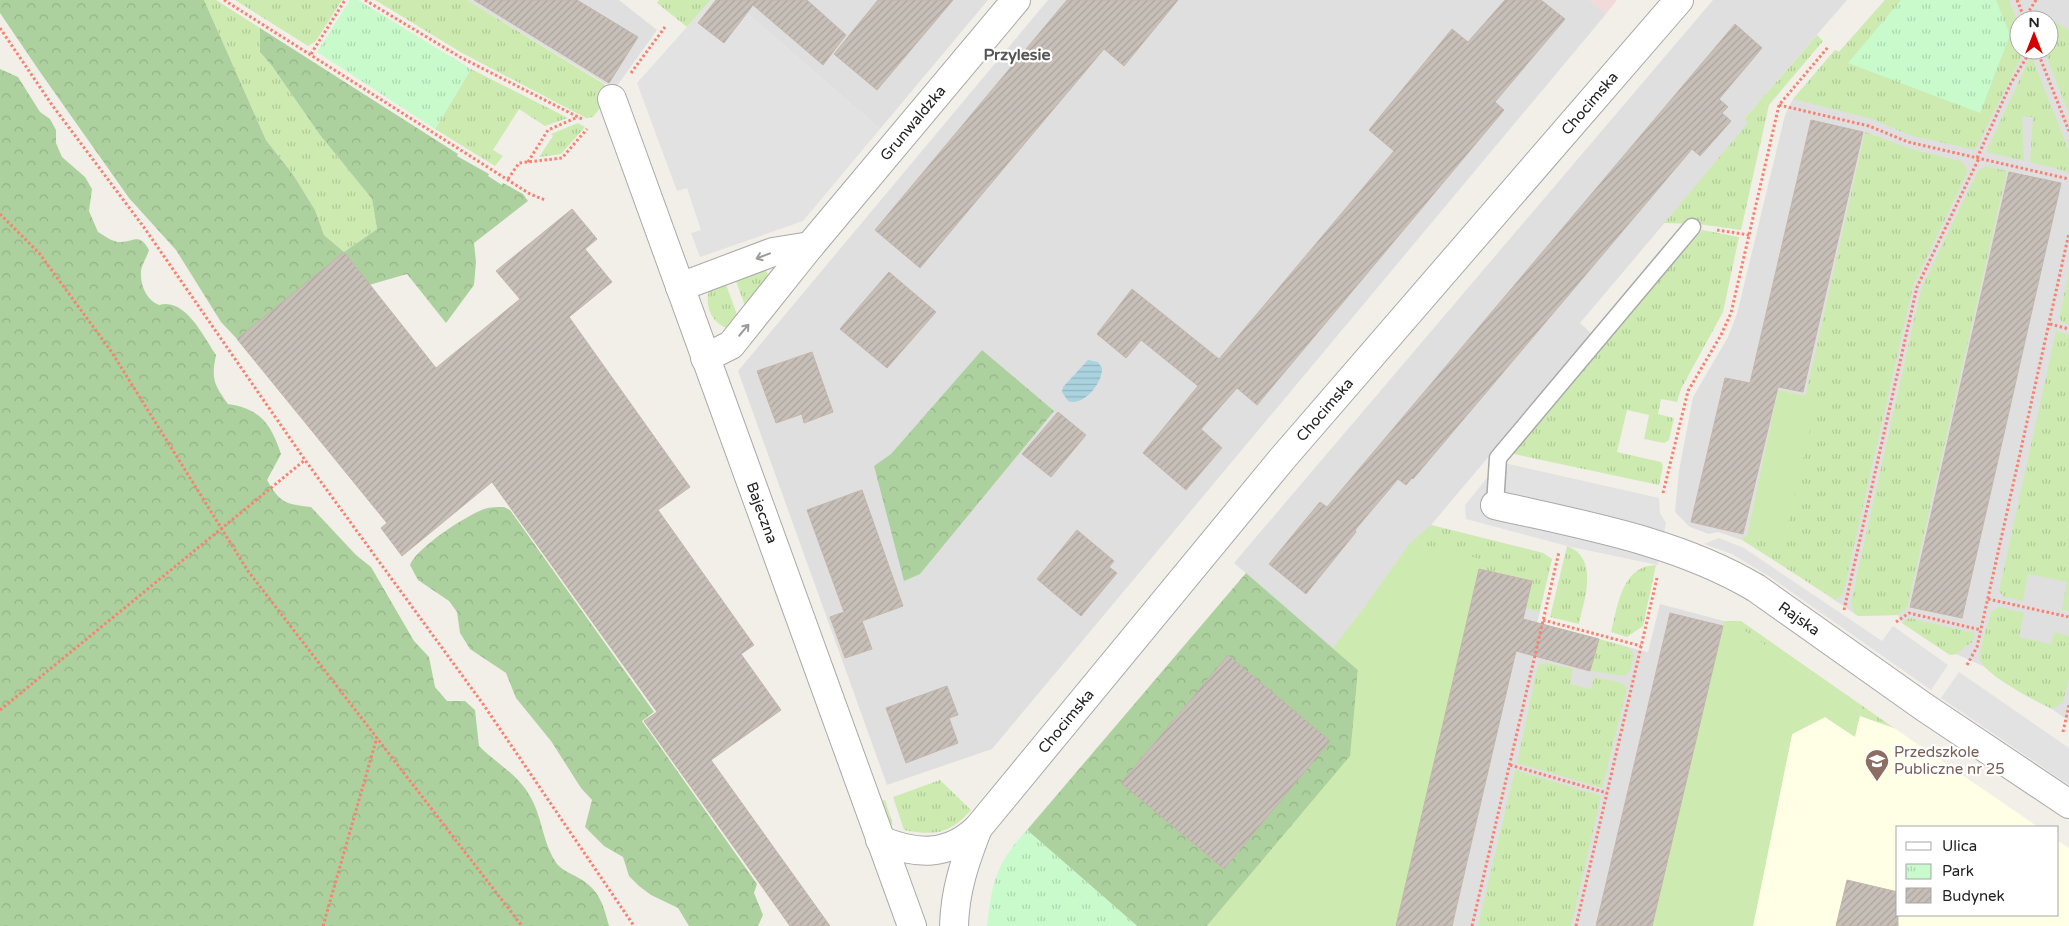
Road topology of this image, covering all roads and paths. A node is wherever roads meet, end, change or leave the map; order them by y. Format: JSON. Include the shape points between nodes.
{"nodes":[{"id":1,"x":224,"y":0,"type":"edge"},
{"id":2,"x":345,"y":0,"type":"edge"},
{"id":3,"x":365,"y":0,"type":"edge"},
{"id":4,"x":1016,"y":0,"type":"edge"},
{"id":5,"x":1678,"y":0,"type":"edge"},
{"id":6,"x":0,"y":28,"type":"edge"},
{"id":7,"x":1829,"y":46,"type":"dead end"},
{"id":8,"x":311,"y":54,"type":"junction"},
{"id":9,"x":2025,"y":60,"type":"edge"},
{"id":10,"x":2041,"y":60,"type":"edge"},
{"id":11,"x":612,"y":99,"type":"dead end"},
{"id":12,"x":1779,"y":105,"type":"junction"},
{"id":13,"x":578,"y":117,"type":"junction"},
{"id":14,"x":591,"y":124,"type":"dead end"},
{"id":15,"x":2069,"y":131,"type":"edge"},
{"id":16,"x":562,"y":158,"type":"dead end"},
{"id":17,"x":1978,"y":158,"type":"junction"},
{"id":18,"x":528,"y":163,"type":"junction"},
{"id":19,"x":508,"y":179,"type":"junction"},
{"id":20,"x":2069,"y":179,"type":"edge"},
{"id":21,"x":545,"y":200,"type":"dead end"},
{"id":22,"x":0,"y":214,"type":"edge"},
{"id":23,"x":1692,"y":227,"type":"dead end"},
{"id":24,"x":2069,"y":232,"type":"edge"},
{"id":25,"x":810,"y":246,"type":"junction"},
{"id":26,"x":680,"y":287,"type":"junction"},
{"id":27,"x":2050,"y":324,"type":"junction"},
{"id":28,"x":2069,"y":329,"type":"edge"},
{"id":29,"x":705,"y":358,"type":"junction"},
{"id":30,"x":305,"y":460,"type":"junction"},
{"id":31,"x":1663,"y":493,"type":"dead end"},
{"id":32,"x":1495,"y":505,"type":"joint"},
{"id":33,"x":1566,"y":521,"type":"junction"},
{"id":34,"x":221,"y":527,"type":"junction"},
{"id":35,"x":1664,"y":548,"type":"junction"},
{"id":36,"x":1988,"y":599,"type":"junction"},
{"id":37,"x":1844,"y":610,"type":"dead end"},
{"id":38,"x":2069,"y":617,"type":"edge"},
{"id":39,"x":1543,"y":620,"type":"junction"},
{"id":40,"x":1896,"y":622,"type":"dead end"},
{"id":41,"x":1981,"y":630,"type":"junction"},
{"id":42,"x":1641,"y":646,"type":"junction"},
{"id":43,"x":1967,"y":665,"type":"dead end"},
{"id":44,"x":2069,"y":705,"type":"edge"},
{"id":45,"x":0,"y":710,"type":"edge"},
{"id":46,"x":2063,"y":732,"type":"dead end"},
{"id":47,"x":377,"y":737,"type":"junction"},
{"id":48,"x":1510,"y":765,"type":"junction"},
{"id":49,"x":1607,"y":793,"type":"junction"},
{"id":50,"x":2069,"y":804,"type":"edge"},
{"id":51,"x":978,"y":828,"type":"junction"},
{"id":52,"x":880,"y":840,"type":"junction"},
{"id":53,"x":323,"y":926,"type":"edge"},
{"id":54,"x":522,"y":926,"type":"edge"},
{"id":55,"x":634,"y":926,"type":"edge"},
{"id":56,"x":912,"y":926,"type":"edge"},
{"id":57,"x":954,"y":926,"type":"edge"},
{"id":58,"x":1472,"y":926,"type":"edge"},
{"id":59,"x":1576,"y":926,"type":"edge"}],
"edges":[{"from":1,"to":8,"type":"path"},
{"from":2,"to":8,"type":"path"},
{"from":3,"to":13,"type":"path","via":[[460,57]]},
{"from":4,"to":25,"type":"street","name":"Grunwaldzka"},
{"from":5,"to":51,"type":"street","name":"Chocimska","via":[[1282,459]]},
{"from":6,"to":30,"type":"path","via":[[52,105],[143,226]]},
{"from":7,"to":12,"type":"path"},
{"from":8,"to":19,"type":"path"},
{"from":9,"to":17,"type":"path"},
{"from":10,"to":15,"type":"path"},
{"from":11,"to":26,"type":"street","name":"Bajeczna"},
{"from":12,"to":17,"type":"path","via":[[1869,126],[1908,142]]},
{"from":12,"to":31,"type":"path","via":[[1731,313],[1688,391]]},
{"from":13,"to":14,"type":"path"},
{"from":13,"to":18,"type":"path","via":[[548,130]]},
{"from":16,"to":18,"type":"path"},
{"from":17,"to":20,"type":"path"},
{"from":17,"to":37,"type":"path","via":[[1917,287]]},
{"from":18,"to":19,"type":"path","via":[[519,163]]},
{"from":19,"to":21,"type":"path"},
{"from":22,"to":34,"type":"path","via":[[39,253],[111,350]]},
{"from":23,"to":32,"type":"lane","via":[[1498,458]]},
{"from":24,"to":27,"type":"path"},
{"from":25,"to":26,"type":"street","one_way":true,"via":[[773,252]]},
{"from":29,"to":25,"type":"street","name":"Grunwaldzka","one_way":true,"via":[[731,345]]},
{"from":26,"to":29,"type":"street","name":"Bajeczna"},
{"from":27,"to":28,"type":"path"},
{"from":27,"to":36,"type":"path"},
{"from":29,"to":52,"type":"street","name":"Bajeczna"},
{"from":30,"to":34,"type":"path"},
{"from":30,"to":55,"type":"path","via":[[478,696]]},
{"from":32,"to":33,"type":"street","name":"Rajska"},
{"from":33,"to":35,"type":"street","name":"Rajska"},
{"from":33,"to":39,"type":"path"},
{"from":34,"to":45,"type":"path"},
{"from":34,"to":47,"type":"path","via":[[248,571]]},
{"from":35,"to":42,"type":"path"},
{"from":35,"to":50,"type":"street","name":"Rajska","via":[[1728,571],[1756,588],[1924,707]]},
{"from":36,"to":38,"type":"path"},
{"from":36,"to":41,"type":"path"},
{"from":39,"to":42,"type":"path"},
{"from":39,"to":48,"type":"path"},
{"from":40,"to":41,"type":"path","via":[[1909,613]]},
{"from":41,"to":43,"type":"path","via":[[1977,647]]},
{"from":42,"to":49,"type":"path"},
{"from":44,"to":46,"type":"path"},
{"from":47,"to":53,"type":"path"},
{"from":47,"to":54,"type":"path"},
{"from":48,"to":49,"type":"path"},
{"from":48,"to":58,"type":"path"},
{"from":49,"to":59,"type":"path"},
{"from":51,"to":52,"type":"street","name":"Chocimska","via":[[956,844],[920,852]]},
{"from":51,"to":57,"type":"street","name":"Chocimska","via":[[962,869]]},
{"from":52,"to":56,"type":"street","name":"Bajeczna"}]}
